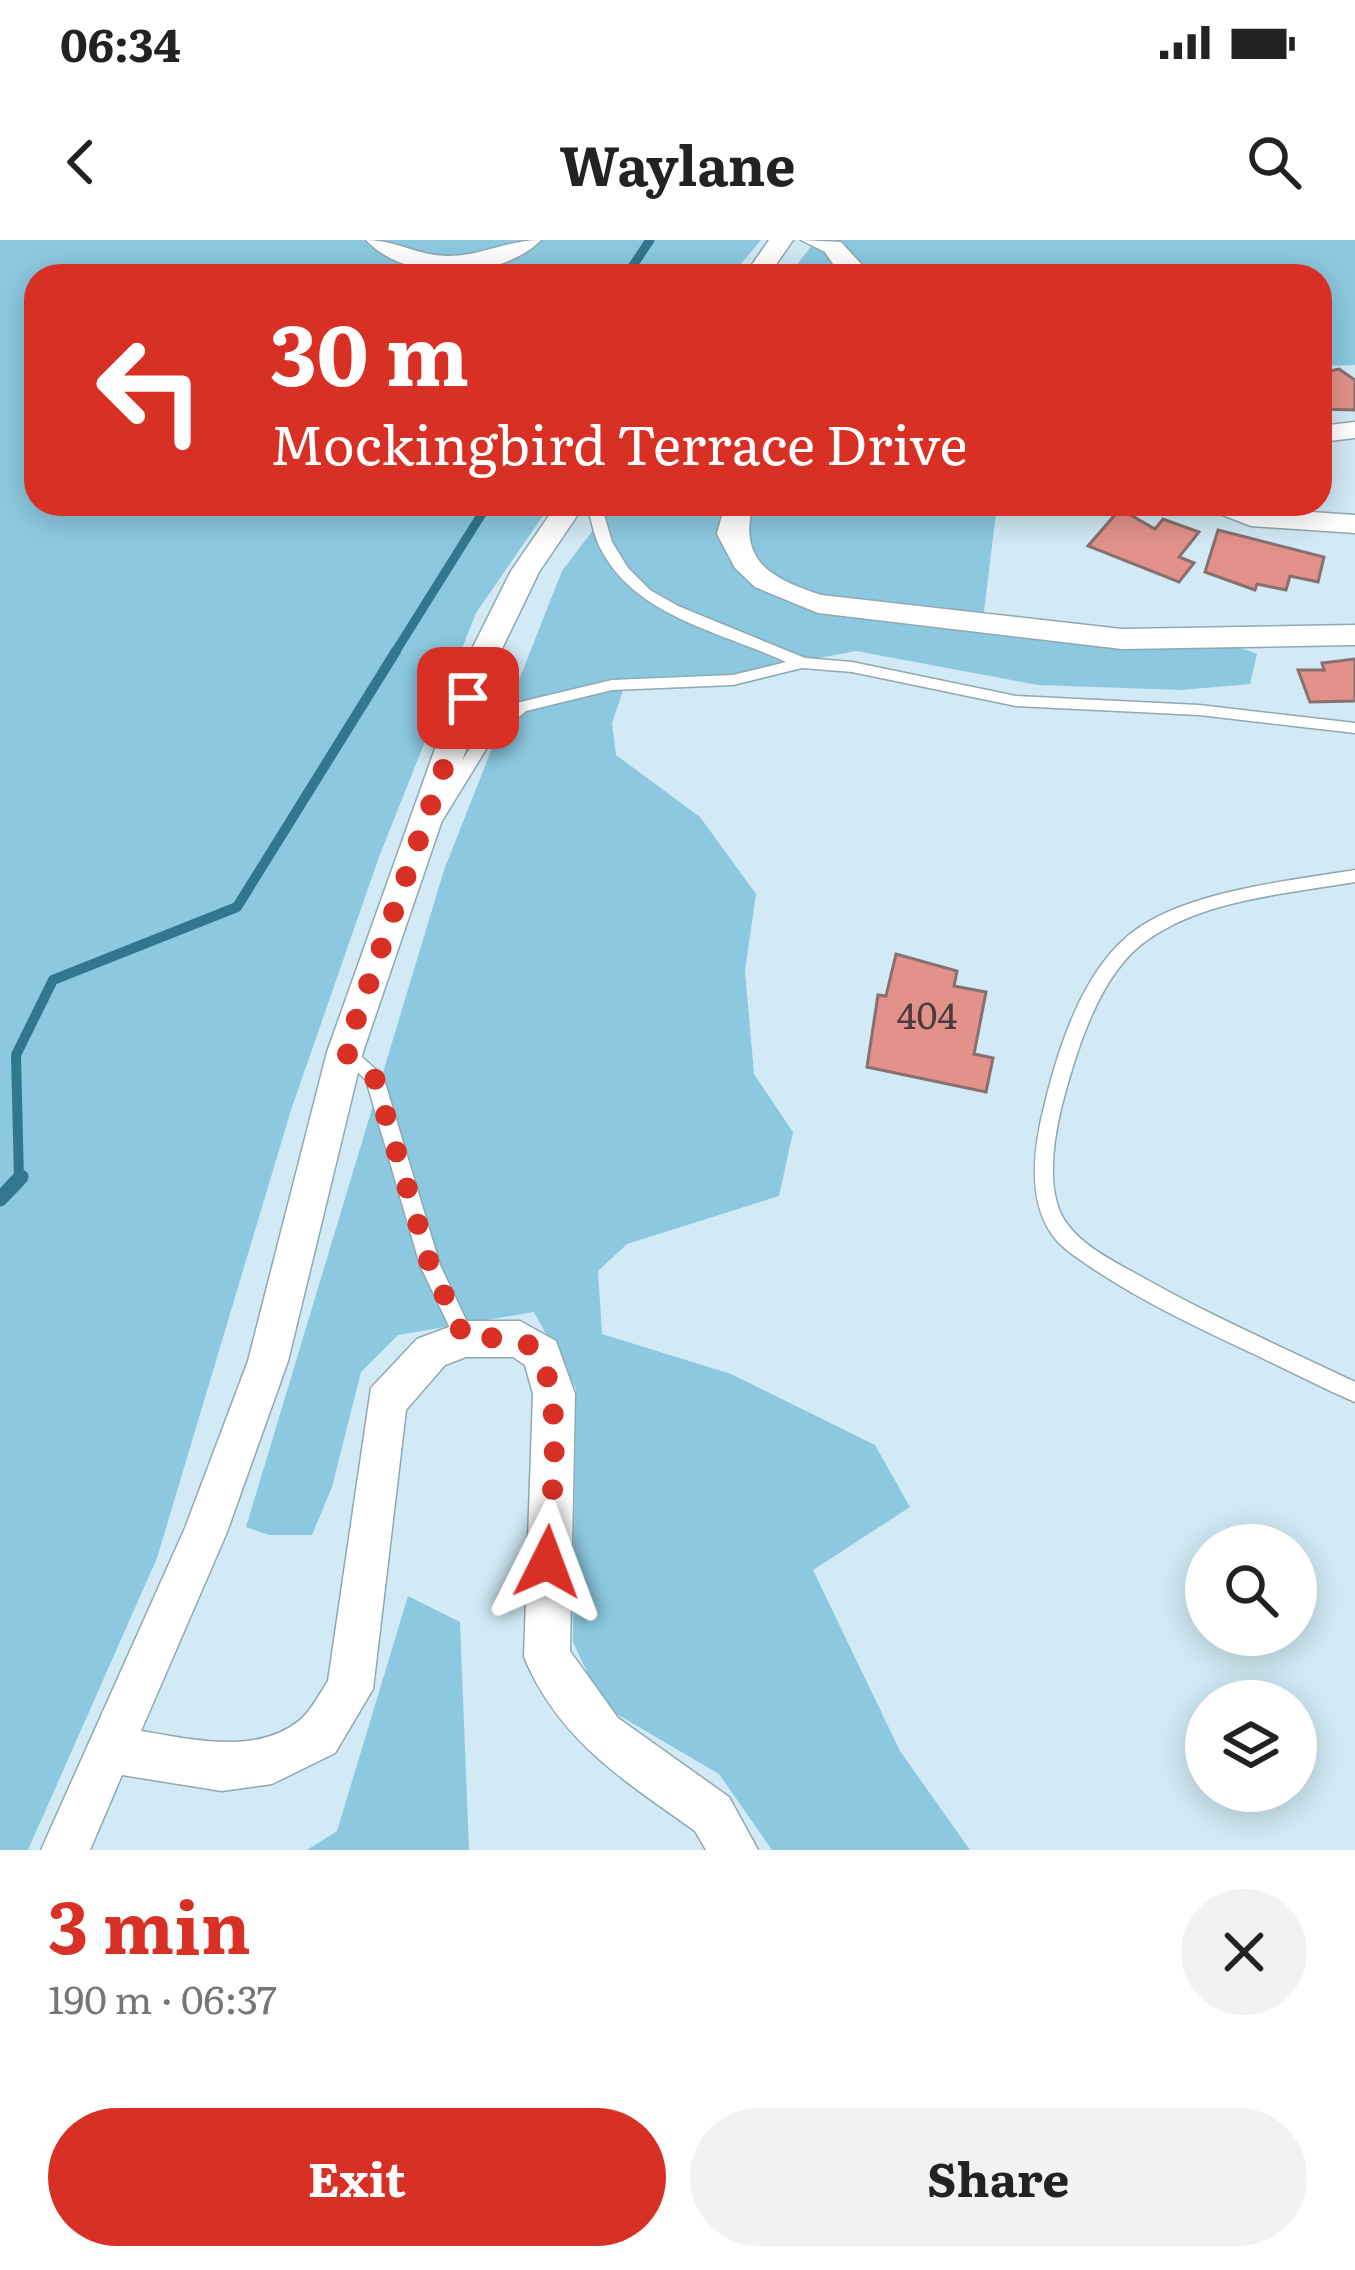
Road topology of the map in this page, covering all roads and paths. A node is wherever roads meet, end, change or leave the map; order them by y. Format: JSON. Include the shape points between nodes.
{"nodes":[{"id":1,"x":378,"y":240,"type":"edge"},
{"id":2,"x":530,"y":240,"type":"edge"},
{"id":3,"x":813,"y":240,"type":"edge"},
{"id":4,"x":849,"y":264,"type":"edge"},
{"id":5,"x":563,"y":516,"type":"edge"},
{"id":6,"x":597,"y":516,"type":"edge"},
{"id":7,"x":736,"y":516,"type":"edge"},
{"id":8,"x":1248,"y":516,"type":"edge"},
{"id":9,"x":1355,"y":524,"type":"edge"},
{"id":10,"x":1355,"y":635,"type":"edge"},
{"id":11,"x":802,"y":663,"type":"junction"},
{"id":12,"x":1355,"y":728,"type":"edge"},
{"id":13,"x":411,"y":855,"type":"junction"},
{"id":14,"x":1355,"y":876,"type":"edge"},
{"id":15,"x":345,"y":1052,"type":"junction"},
{"id":16,"x":465,"y":1339,"type":"junction"},
{"id":17,"x":1355,"y":1392,"type":"edge"},
{"id":18,"x":109,"y":1750,"type":"junction"},
{"id":19,"x":65,"y":1850,"type":"edge"},
{"id":20,"x":734,"y":1850,"type":"edge"}],
"edges":[{"from":1,"to":2,"type":"street","via":[[404,256],[465,263]]},
{"from":3,"to":4,"type":"street"},
{"from":5,"to":13,"type":"street","via":[[482,659]]},
{"from":6,"to":11,"type":"lane","via":[[606,554],[661,606]]},
{"from":7,"to":10,"type":"street","via":[[731,534],[748,568],[818,604],[1122,639]]},
{"from":8,"to":9,"type":"street"},
{"from":11,"to":12,"type":"lane","via":[[1016,701]]},
{"from":11,"to":13,"type":"lane","via":[[733,680],[612,685],[520,707],[485,736]]},
{"from":13,"to":15,"type":"street"},
{"from":14,"to":17,"type":"lane","via":[[1211,905],[1134,940],[1110,965],[1072,1047],[1044,1138],[1049,1208],[1060,1230],[1138,1283]]},
{"from":15,"to":16,"type":"lane","via":[[374,1076],[430,1265]]},
{"from":15,"to":18,"type":"street","via":[[268,1360],[205,1532]]},
{"from":16,"to":18,"type":"street","via":[[431,1352],[386,1402],[350,1689],[318,1736],[272,1760],[221,1766]]},
{"from":16,"to":20,"type":"street","via":[[520,1340],[542,1354],[554,1394],[547,1657],[601,1735],[712,1814]]},
{"from":18,"to":19,"type":"street"}]}
